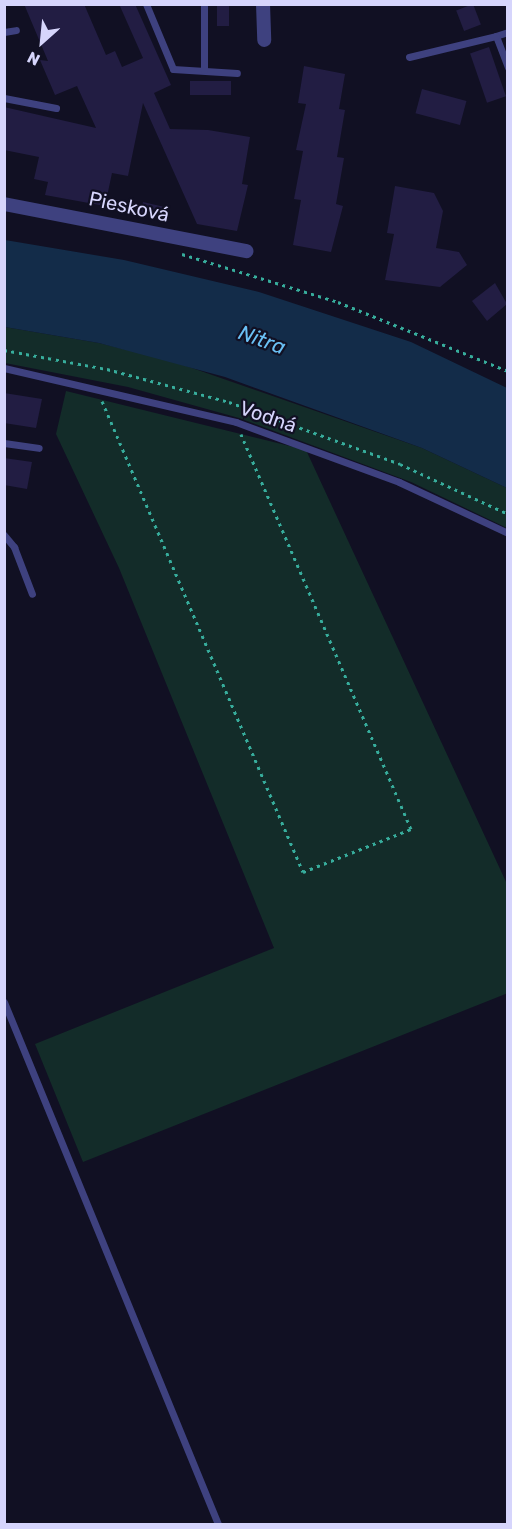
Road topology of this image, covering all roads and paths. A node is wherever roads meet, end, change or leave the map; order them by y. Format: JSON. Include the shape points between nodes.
{"nodes":[{"id":1,"x":146,"y":4,"type":"edge"},
{"id":2,"x":204,"y":4,"type":"edge"},
{"id":3,"x":263,"y":4,"type":"edge"},
{"id":4,"x":16,"y":30,"type":"dead end"},
{"id":5,"x":4,"y":32,"type":"edge"},
{"id":6,"x":507,"y":32,"type":"edge"},
{"id":7,"x":496,"y":36,"type":"junction"},
{"id":8,"x":264,"y":40,"type":"dead end"},
{"id":9,"x":409,"y":57,"type":"dead end"},
{"id":10,"x":507,"y":68,"type":"edge"},
{"id":11,"x":204,"y":70,"type":"junction"},
{"id":12,"x":237,"y":73,"type":"dead end"},
{"id":13,"x":4,"y":98,"type":"edge"},
{"id":14,"x":57,"y":108,"type":"dead end"},
{"id":15,"x":4,"y":204,"type":"edge"},
{"id":16,"x":246,"y":251,"type":"dead end"},
{"id":17,"x":179,"y":254,"type":"dead end"},
{"id":18,"x":4,"y":368,"type":"edge"},
{"id":19,"x":507,"y":371,"type":"edge"},
{"id":20,"x":97,"y":388,"type":"junction"},
{"id":21,"x":236,"y":422,"type":"junction"},
{"id":22,"x":4,"y":443,"type":"edge"},
{"id":23,"x":39,"y":448,"type":"dead end"},
{"id":24,"x":507,"y":533,"type":"edge"},
{"id":25,"x":4,"y":535,"type":"edge"},
{"id":26,"x":33,"y":594,"type":"dead end"},
{"id":27,"x":4,"y":1002,"type":"edge"},
{"id":28,"x":218,"y":1524,"type":"edge"}],
"edges":[{"from":1,"to":11,"type":"lane","via":[[173,69]]},
{"from":2,"to":11,"type":"lane"},
{"from":3,"to":8,"type":"street"},
{"from":4,"to":5,"type":"lane"},
{"from":6,"to":7,"type":"lane"},
{"from":7,"to":9,"type":"lane"},
{"from":7,"to":10,"type":"lane"},
{"from":11,"to":12,"type":"lane"},
{"from":13,"to":14,"type":"lane"},
{"from":15,"to":16,"type":"street","name":"Piesková"},
{"from":17,"to":19,"type":"path","via":[[338,302]]},
{"from":18,"to":20,"type":"lane","name":"Vodná"},
{"from":20,"to":21,"type":"lane","name":"Vodná"},
{"from":20,"to":21,"type":"path","via":[[303,872],[411,829]]},
{"from":21,"to":24,"type":"lane","name":"Vodná","via":[[399,482]]},
{"from":22,"to":23,"type":"lane"},
{"from":25,"to":26,"type":"lane","via":[[14,548]]},
{"from":27,"to":28,"type":"lane"}]}
